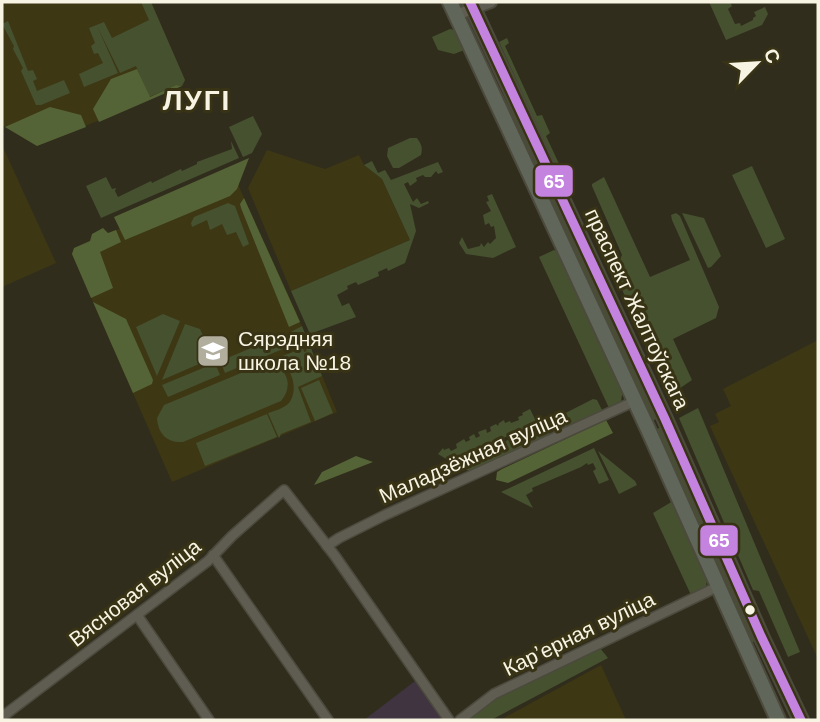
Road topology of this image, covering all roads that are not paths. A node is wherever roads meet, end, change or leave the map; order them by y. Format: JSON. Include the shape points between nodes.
{"nodes":[{"id":1,"x":491,"y":2,"type":"edge"},
{"id":2,"x":471,"y":6,"type":"edge"},
{"id":3,"x":453,"y":9,"type":"edge"},
{"id":4,"x":491,"y":91,"type":"junction"},
{"id":5,"x":513,"y":93,"type":"junction"},
{"id":6,"x":635,"y":401,"type":"junction"},
{"id":7,"x":327,"y":546,"type":"junction"},
{"id":8,"x":213,"y":555,"type":"junction"},
{"id":9,"x":717,"y":587,"type":"junction"},
{"id":10,"x":137,"y":615,"type":"junction"},
{"id":11,"x":761,"y":636,"type":"junction"},
{"id":12,"x":741,"y":640,"type":"junction"},
{"id":13,"x":787,"y":694,"type":"junction"},
{"id":14,"x":770,"y":702,"type":"junction"},
{"id":15,"x":2,"y":717,"type":"edge"},
{"id":16,"x":800,"y":718,"type":"edge"},
{"id":17,"x":209,"y":720,"type":"edge"},
{"id":18,"x":328,"y":720,"type":"edge"},
{"id":19,"x":449,"y":720,"type":"edge"},
{"id":20,"x":460,"y":720,"type":"edge"},
{"id":21,"x":778,"y":720,"type":"edge"}],
"edges":[{"from":1,"to":2,"type":"street"},
{"from":2,"to":3,"type":"street"},
{"from":2,"to":5,"type":"main road","name":"праспект Жалтоўскага"},
{"from":3,"to":4,"type":"main road","name":"праспект Жалтоўскага"},
{"from":4,"to":5,"type":"main road","via":[[499,82]]},
{"from":4,"to":6,"type":"main road","name":"праспект Жалтоўскага"},
{"from":5,"to":11,"type":"main road","name":"праспект Жалтоўскага"},
{"from":6,"to":7,"type":"street","name":"Маладзёжная вуліца"},
{"from":6,"to":9,"type":"main road","name":"праспект Жалтоўскага"},
{"from":7,"to":8,"type":"street","name":"Вясновая вуліца","via":[[284,490]]},
{"from":7,"to":19,"type":"street"},
{"from":8,"to":10,"type":"street","name":"Вясновая вуліца"},
{"from":8,"to":18,"type":"street"},
{"from":9,"to":12,"type":"main road","name":"праспект Жалтоўскага"},
{"from":9,"to":20,"type":"street","name":"Карʼерная вуліца","via":[[494,694]]},
{"from":10,"to":15,"type":"street","name":"Вясновая вуліца"},
{"from":10,"to":17,"type":"street"},
{"from":11,"to":12,"type":"main road","via":[[760,645],[754,648]]},
{"from":11,"to":13,"type":"main road","name":"праспект Жалтоўскага"},
{"from":12,"to":14,"type":"main road","name":"праспект Жалтоўскага"},
{"from":13,"to":14,"type":"main road"},
{"from":13,"to":16,"type":"main road","name":"праспект Жалтоўскага"},
{"from":14,"to":21,"type":"main road","name":"праспект Жалтоўскага"}]}
